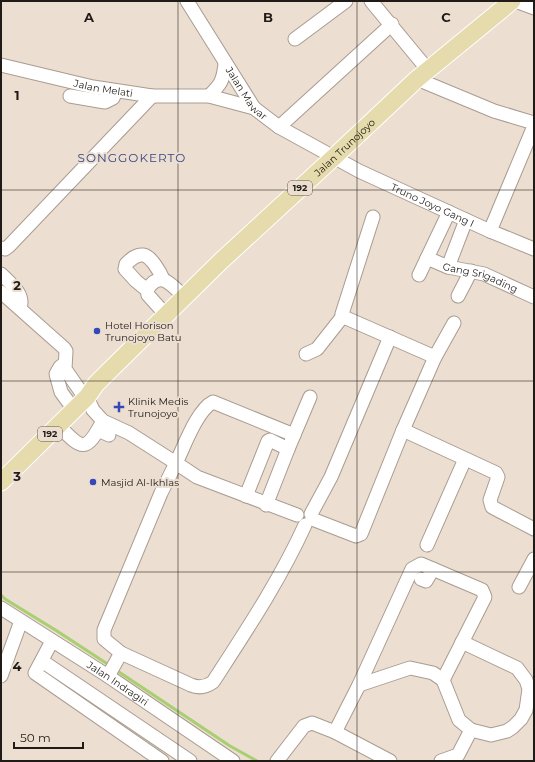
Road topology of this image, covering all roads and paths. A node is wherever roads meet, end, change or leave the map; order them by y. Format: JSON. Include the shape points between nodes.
{"nodes":[{"id":1,"x":187,"y":1,"type":"edge"},
{"id":2,"x":346,"y":1,"type":"edge"},
{"id":3,"x":371,"y":1,"type":"edge"},
{"id":4,"x":513,"y":1,"type":"edge"},
{"id":5,"x":534,"y":8,"type":"edge"},
{"id":6,"x":392,"y":24,"type":"junction"},
{"id":7,"x":295,"y":39,"type":"dead end"},
{"id":8,"x":225,"y":64,"type":"junction"},
{"id":9,"x":1,"y":65,"type":"edge"},
{"id":10,"x":422,"y":74,"type":"junction"},
{"id":11,"x":116,"y":91,"type":"junction"},
{"id":12,"x":70,"y":96,"type":"dead end"},
{"id":13,"x":152,"y":96,"type":"junction"},
{"id":14,"x":208,"y":96,"type":"junction"},
{"id":15,"x":254,"y":108,"type":"junction"},
{"id":16,"x":534,"y":123,"type":"edge"},
{"id":17,"x":534,"y":126,"type":"edge"},
{"id":18,"x":279,"y":127,"type":"junction"},
{"id":19,"x":333,"y":158,"type":"junction"},
{"id":20,"x":449,"y":212,"type":"junction"},
{"id":21,"x":373,"y":216,"type":"dead end"},
{"id":22,"x":466,"y":220,"type":"junction"},
{"id":23,"x":490,"y":231,"type":"junction"},
{"id":24,"x":1,"y":248,"type":"edge"},
{"id":25,"x":534,"y":249,"type":"edge"},
{"id":26,"x":427,"y":258,"type":"junction"},
{"id":27,"x":448,"y":267,"type":"junction"},
{"id":28,"x":471,"y":272,"type":"junction"},
{"id":29,"x":419,"y":275,"type":"dead end"},
{"id":30,"x":3,"y":279,"type":"edge"},
{"id":31,"x":163,"y":279,"type":"junction"},
{"id":32,"x":147,"y":290,"type":"junction"},
{"id":33,"x":1,"y":292,"type":"edge"},
{"id":34,"x":458,"y":296,"type":"dead end"},
{"id":35,"x":184,"y":297,"type":"junction"},
{"id":36,"x":534,"y":297,"type":"edge"},
{"id":37,"x":20,"y":308,"type":"junction"},
{"id":38,"x":166,"y":314,"type":"junction"},
{"id":39,"x":343,"y":316,"type":"junction"},
{"id":40,"x":454,"y":323,"type":"dead end"},
{"id":41,"x":390,"y":337,"type":"junction"},
{"id":42,"x":306,"y":354,"type":"dead end"},
{"id":43,"x":435,"y":357,"type":"junction"},
{"id":44,"x":83,"y":394,"type":"junction"},
{"id":45,"x":310,"y":397,"type":"dead end"},
{"id":46,"x":58,"y":426,"type":"junction"},
{"id":47,"x":103,"y":428,"type":"junction"},
{"id":48,"x":403,"y":430,"type":"junction"},
{"id":49,"x":294,"y":436,"type":"junction"},
{"id":50,"x":288,"y":449,"type":"junction"},
{"id":51,"x":465,"y":459,"type":"junction"},
{"id":52,"x":176,"y":463,"type":"junction"},
{"id":53,"x":1,"y":468,"type":"edge"},
{"id":54,"x":1,"y":482,"type":"edge"},
{"id":55,"x":246,"y":496,"type":"junction"},
{"id":56,"x":266,"y":505,"type":"junction"},
{"id":57,"x":306,"y":518,"type":"junction"},
{"id":58,"x":534,"y":529,"type":"edge"},
{"id":59,"x":427,"y":545,"type":"dead end"},
{"id":60,"x":534,"y":559,"type":"edge"},
{"id":61,"x":433,"y":569,"type":"junction"},
{"id":62,"x":421,"y":579,"type":"dead end"},
{"id":63,"x":519,"y":587,"type":"dead end"},
{"id":64,"x":1,"y":608,"type":"edge"},
{"id":65,"x":21,"y":621,"type":"junction"},
{"id":66,"x":52,"y":642,"type":"junction"},
{"id":67,"x":462,"y":642,"type":"junction"},
{"id":68,"x":120,"y":654,"type":"junction"},
{"id":69,"x":42,"y":661,"type":"junction"},
{"id":70,"x":109,"y":673,"type":"junction"},
{"id":71,"x":1,"y":676,"type":"edge"},
{"id":72,"x":443,"y":680,"type":"junction"},
{"id":73,"x":359,"y":685,"type":"junction"},
{"id":74,"x":104,"y":703,"type":"junction"},
{"id":75,"x":96,"y":715,"type":"junction"},
{"id":76,"x":471,"y":730,"type":"junction"},
{"id":77,"x":335,"y":732,"type":"junction"},
{"id":78,"x":457,"y":758,"type":"edge"},
{"id":79,"x":162,"y":761,"type":"edge"},
{"id":80,"x":190,"y":761,"type":"edge"},
{"id":81,"x":233,"y":761,"type":"edge"},
{"id":82,"x":277,"y":761,"type":"edge"},
{"id":83,"x":390,"y":761,"type":"edge"},
{"id":84,"x":441,"y":761,"type":"edge"}],
"edges":[{"from":1,"to":8,"type":"street","name":"Jalan Mawar"},
{"from":2,"to":7,"type":"street"},
{"from":3,"to":6,"type":"street"},
{"from":4,"to":5,"type":"street"},
{"from":4,"to":10,"type":"main road","name":"Jalan Trunojoyo","number":"192"},
{"from":6,"to":10,"type":"street"},
{"from":6,"to":18,"type":"street"},
{"from":8,"to":14,"type":"street","via":[[222,81]]},
{"from":8,"to":15,"type":"street","name":"Jalan Mawar"},
{"from":9,"to":11,"type":"street","name":"Jalan Melati"},
{"from":10,"to":16,"type":"street","via":[[494,111]]},
{"from":10,"to":19,"type":"main road","name":"Jalan Trunojoyo","number":"192"},
{"from":11,"to":12,"type":"street","via":[[113,98],[105,102]]},
{"from":11,"to":13,"type":"street","name":"Jalan Melati"},
{"from":13,"to":14,"type":"street","name":"Jalan Melati"},
{"from":13,"to":24,"type":"street","via":[[9,246]]},
{"from":14,"to":15,"type":"street","name":"Jalan Melati"},
{"from":15,"to":18,"type":"street","name":"Jalan Mawar"},
{"from":17,"to":23,"type":"street"},
{"from":18,"to":19,"type":"street","name":"Jalan Mawar"},
{"from":19,"to":20,"type":"street","name":"Truno Joyo Gang I"},
{"from":19,"to":35,"type":"main road","name":"Jalan Trunojoyo","number":"192"},
{"from":20,"to":22,"type":"street","name":"Truno Joyo Gang I"},
{"from":20,"to":26,"type":"street"},
{"from":21,"to":39,"type":"street"},
{"from":22,"to":23,"type":"street","name":"Truno Joyo Gang I"},
{"from":22,"to":27,"type":"street"},
{"from":23,"to":25,"type":"street","name":"Truno Joyo Gang I"},
{"from":26,"to":27,"type":"street","name":"Gang Srigading"},
{"from":26,"to":29,"type":"street"},
{"from":27,"to":28,"type":"street","name":"Gang Srigading"},
{"from":28,"to":34,"type":"street"},
{"from":28,"to":36,"type":"street","name":"Gang Srigading","via":[[491,277]]},
{"from":30,"to":37,"type":"street","via":[[19,293]]},
{"from":31,"to":32,"type":"street","via":[[158,279]]},
{"from":31,"to":32,"type":"street","via":[[147,257],[143,255],[131,259],[125,269]]},
{"from":31,"to":35,"type":"street"},
{"from":32,"to":38,"type":"street","via":[[148,295]]},
{"from":33,"to":37,"type":"street"},
{"from":35,"to":38,"type":"main road","name":"Jalan Trunojoyo","number":"192"},
{"from":37,"to":44,"type":"street","via":[[66,351],[64,364],[56,374],[62,392]]},
{"from":38,"to":44,"type":"main road","name":"Jalan Trunojoyo","number":"192"},
{"from":39,"to":41,"type":"street"},
{"from":39,"to":42,"type":"street","via":[[317,349]]},
{"from":40,"to":43,"type":"street"},
{"from":41,"to":43,"type":"street"},
{"from":41,"to":57,"type":"street","via":[[331,477]]},
{"from":43,"to":48,"type":"street"},
{"from":44,"to":46,"type":"main road","name":"Jalan Trunojoyo","number":"192"},
{"from":44,"to":47,"type":"street"},
{"from":44,"to":53,"type":"main road","name":"Jalan Trunojoyo","number":"192"},
{"from":45,"to":49,"type":"street"},
{"from":46,"to":47,"type":"street","via":[[68,437],[81,444],[90,442]]},
{"from":46,"to":54,"type":"main road","name":"Jalan Trunojoyo","number":"192"},
{"from":47,"to":52,"type":"street","via":[[130,433]]},
{"from":48,"to":51,"type":"street"},
{"from":48,"to":57,"type":"street","via":[[362,534],[356,536]]},
{"from":49,"to":50,"type":"street"},
{"from":49,"to":52,"type":"street","via":[[213,402],[199,415]]},
{"from":50,"to":55,"type":"street","via":[[268,441]]},
{"from":50,"to":56,"type":"street"},
{"from":51,"to":58,"type":"street","via":[[498,475],[490,500],[492,507]]},
{"from":51,"to":59,"type":"street"},
{"from":52,"to":55,"type":"street","via":[[197,477]]},
{"from":52,"to":68,"type":"street","via":[[104,630],[104,639]]},
{"from":55,"to":56,"type":"street"},
{"from":56,"to":57,"type":"street"},
{"from":57,"to":68,"type":"street","via":[[292,555],[280,576],[216,678],[209,685],[191,686]]},
{"from":60,"to":63,"type":"street"},
{"from":61,"to":62,"type":"street","via":[[426,581]]},
{"from":61,"to":67,"type":"street","via":[[484,593],[485,597]]},
{"from":61,"to":73,"type":"street","via":[[421,564],[412,569]]},
{"from":64,"to":65,"type":"street","name":"Jalan Indragiri"},
{"from":65,"to":66,"type":"street","name":"Jalan Indragiri"},
{"from":65,"to":71,"type":"street"},
{"from":66,"to":69,"type":"street"},
{"from":66,"to":70,"type":"street","name":"Jalan Indragiri"},
{"from":67,"to":72,"type":"street"},
{"from":67,"to":76,"type":"street","via":[[517,668],[529,689],[526,710],[513,727],[491,735]]},
{"from":68,"to":70,"type":"street"},
{"from":69,"to":74,"type":"street"},
{"from":69,"to":75,"type":"street","via":[[35,673]]},
{"from":70,"to":81,"type":"street","name":"Jalan Indragiri"},
{"from":72,"to":73,"type":"street","via":[[433,673],[410,668]]},
{"from":72,"to":76,"type":"street","via":[[459,720]]},
{"from":73,"to":77,"type":"street"},
{"from":74,"to":75,"type":"street"},
{"from":74,"to":80,"type":"street"},
{"from":75,"to":79,"type":"street"},
{"from":76,"to":78,"type":"street"},
{"from":77,"to":82,"type":"street","via":[[308,723]]},
{"from":77,"to":83,"type":"street"},
{"from":78,"to":84,"type":"street"}]}
